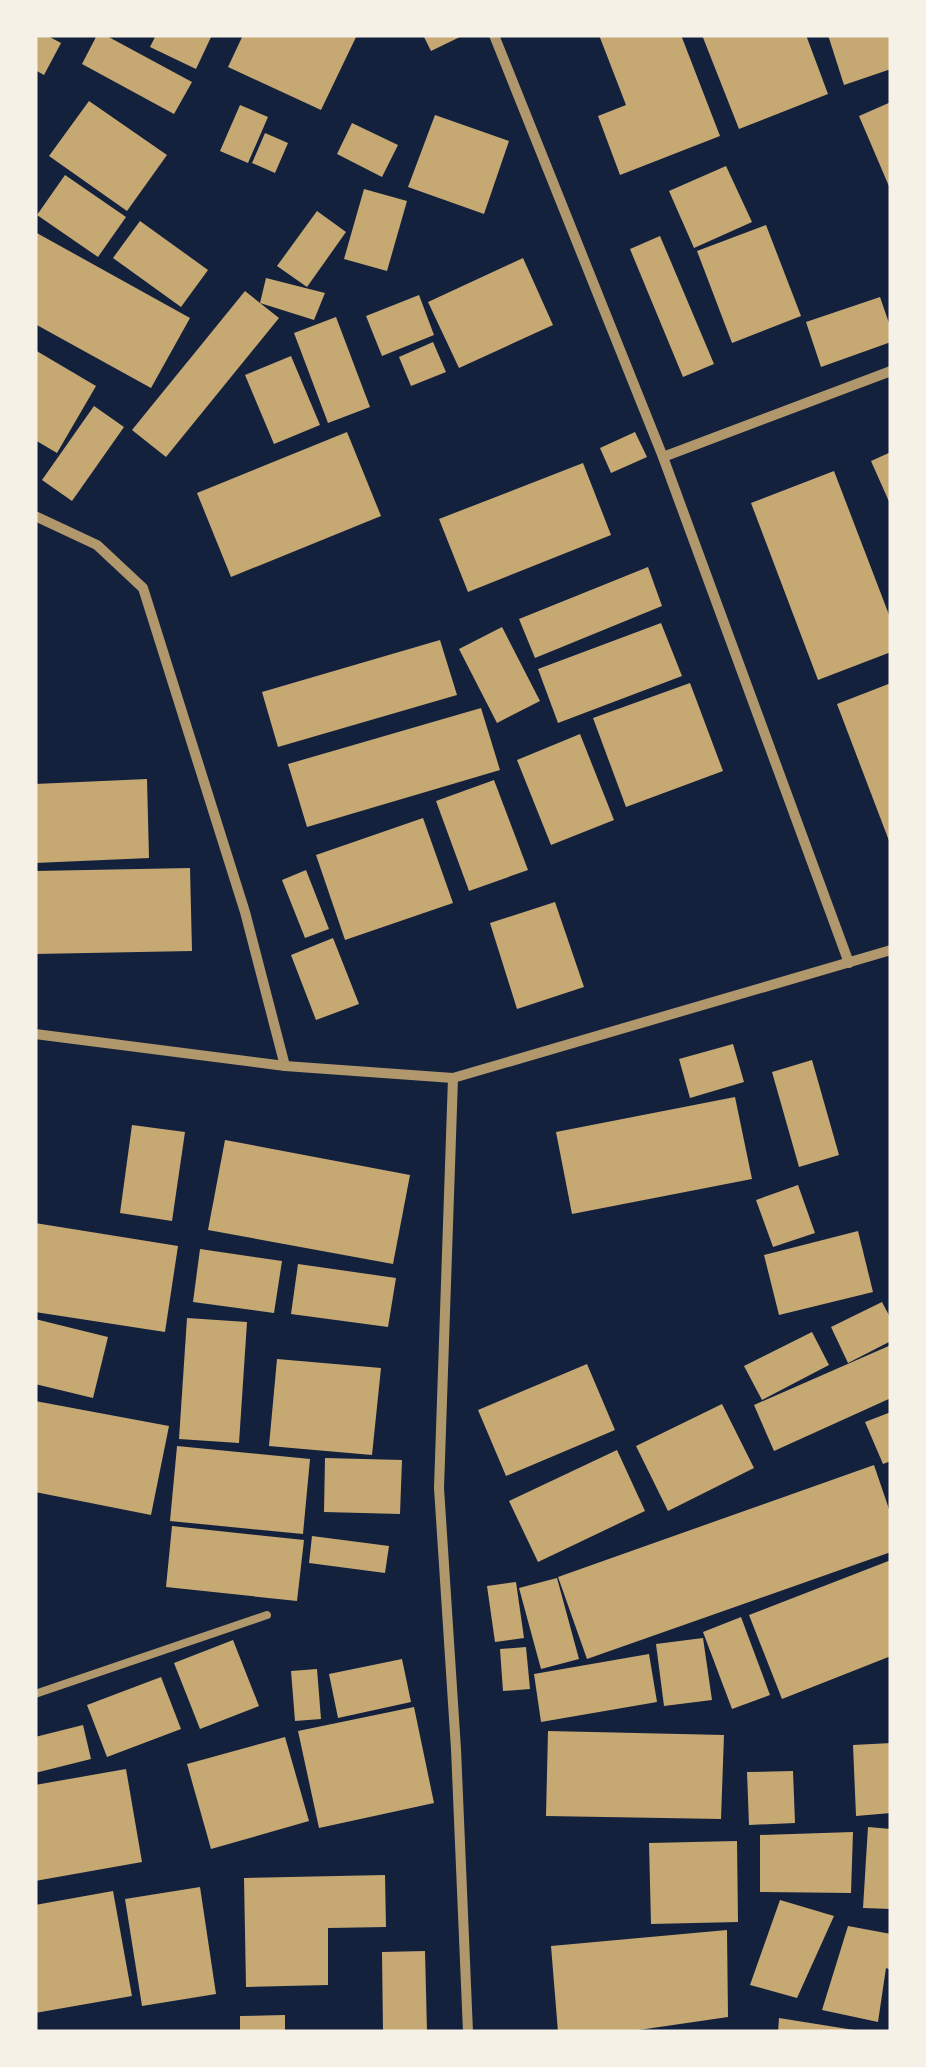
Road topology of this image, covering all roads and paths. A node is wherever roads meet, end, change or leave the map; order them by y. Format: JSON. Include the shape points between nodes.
{"nodes":[{"id":1,"x":494,"y":35,"type":"edge"},
{"id":2,"x":891,"y":372,"type":"edge"},
{"id":3,"x":663,"y":456,"type":"junction"},
{"id":4,"x":35,"y":516,"type":"edge"},
{"id":5,"x":891,"y":950,"type":"edge"},
{"id":6,"x":849,"y":963,"type":"junction"},
{"id":7,"x":35,"y":1034,"type":"edge"},
{"id":8,"x":285,"y":1066,"type":"junction"},
{"id":9,"x":453,"y":1078,"type":"junction"},
{"id":10,"x":267,"y":1615,"type":"dead end"},
{"id":11,"x":35,"y":1694,"type":"edge"},
{"id":12,"x":468,"y":2032,"type":"edge"}],
"edges":[{"from":1,"to":3,"type":"street"},
{"from":2,"to":3,"type":"street"},
{"from":3,"to":6,"type":"street"},
{"from":4,"to":8,"type":"street","via":[[97,545],[142,588],[245,912]]},
{"from":5,"to":6,"type":"street"},
{"from":6,"to":9,"type":"street"},
{"from":7,"to":8,"type":"street"},
{"from":8,"to":9,"type":"street"},
{"from":9,"to":12,"type":"street","via":[[439,1488]]},
{"from":10,"to":11,"type":"lane"}]}
